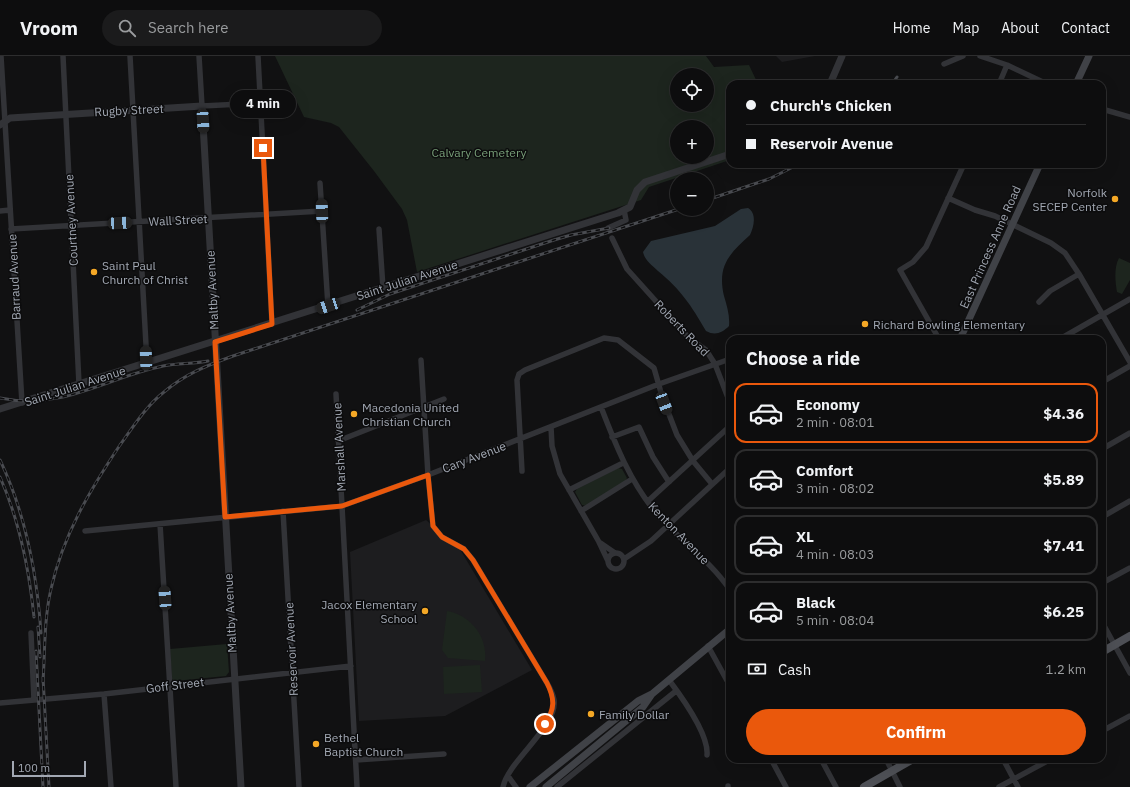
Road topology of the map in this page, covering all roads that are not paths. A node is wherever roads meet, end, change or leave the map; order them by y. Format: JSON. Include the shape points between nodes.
{"nodes":[{"id":1,"x":1,"y":56,"type":"edge"},
{"id":2,"x":62,"y":56,"type":"edge"},
{"id":3,"x":130,"y":56,"type":"edge"},
{"id":4,"x":199,"y":56,"type":"edge"},
{"id":5,"x":258,"y":56,"type":"edge"},
{"id":6,"x":842,"y":56,"type":"edge"},
{"id":7,"x":963,"y":56,"type":"edge"},
{"id":8,"x":980,"y":56,"type":"edge"},
{"id":9,"x":1089,"y":56,"type":"edge"},
{"id":10,"x":944,"y":64,"type":"dead end"},
{"id":11,"x":1007,"y":66,"type":"junction"},
{"id":12,"x":832,"y":80,"type":"edge"},
{"id":13,"x":1001,"y":80,"type":"edge"},
{"id":14,"x":1038,"y":80,"type":"edge"},
{"id":15,"x":1078,"y":80,"type":"edge"},
{"id":16,"x":261,"y":103,"type":"junction"},
{"id":17,"x":202,"y":106,"type":"junction"},
{"id":18,"x":133,"y":110,"type":"junction"},
{"id":19,"x":1106,"y":110,"type":"edge"},
{"id":20,"x":65,"y":114,"type":"junction"},
{"id":21,"x":1130,"y":117,"type":"edge"},
{"id":22,"x":2,"y":123,"type":"edge"},
{"id":23,"x":726,"y":155,"type":"edge"},
{"id":24,"x":962,"y":168,"type":"edge"},
{"id":25,"x":1038,"y":168,"type":"edge"},
{"id":26,"x":320,"y":183,"type":"dead end"},
{"id":27,"x":948,"y":198,"type":"junction"},
{"id":28,"x":10,"y":210,"type":"junction"},
{"id":29,"x":624,"y":210,"type":"junction"},
{"id":30,"x":0,"y":211,"type":"edge"},
{"id":31,"x":322,"y":211,"type":"junction"},
{"id":32,"x":267,"y":215,"type":"junction"},
{"id":33,"x":208,"y":218,"type":"junction"},
{"id":34,"x":139,"y":222,"type":"junction"},
{"id":35,"x":1012,"y":225,"type":"junction"},
{"id":36,"x":72,"y":226,"type":"junction"},
{"id":37,"x":608,"y":228,"type":"dead end"},
{"id":38,"x":380,"y":229,"type":"dead end"},
{"id":39,"x":11,"y":230,"type":"junction"},
{"id":40,"x":612,"y":238,"type":"dead end"},
{"id":41,"x":1079,"y":274,"type":"junction"},
{"id":42,"x":383,"y":288,"type":"junction"},
{"id":43,"x":1130,"y":299,"type":"edge"},
{"id":44,"x":1039,"y":302,"type":"dead end"},
{"id":45,"x":328,"y":306,"type":"junction"},
{"id":46,"x":1103,"y":314,"type":"junction"},
{"id":47,"x":272,"y":324,"type":"junction"},
{"id":48,"x":937,"y":335,"type":"edge"},
{"id":49,"x":962,"y":335,"type":"edge"},
{"id":50,"x":1067,"y":335,"type":"edge"},
{"id":51,"x":215,"y":342,"type":"junction"},
{"id":52,"x":421,"y":360,"type":"dead end"},
{"id":53,"x":726,"y":360,"type":"edge"},
{"id":54,"x":1130,"y":362,"type":"edge"},
{"id":55,"x":147,"y":363,"type":"junction"},
{"id":56,"x":715,"y":364,"type":"junction"},
{"id":57,"x":1130,"y":366,"type":"edge"},
{"id":58,"x":1106,"y":380,"type":"edge"},
{"id":59,"x":79,"y":384,"type":"junction"},
{"id":60,"x":659,"y":384,"type":"junction"},
{"id":61,"x":726,"y":393,"type":"edge"},
{"id":62,"x":336,"y":394,"type":"dead end"},
{"id":63,"x":444,"y":399,"type":"dead end"},
{"id":64,"x":22,"y":403,"type":"junction"},
{"id":65,"x":424,"y":407,"type":"junction"},
{"id":66,"x":601,"y":407,"type":"junction"},
{"id":67,"x":0,"y":409,"type":"edge"},
{"id":68,"x":551,"y":427,"type":"junction"},
{"id":69,"x":726,"y":430,"type":"edge"},
{"id":70,"x":1130,"y":433,"type":"edge"},
{"id":71,"x":612,"y":437,"type":"junction"},
{"id":72,"x":520,"y":439,"type":"junction"},
{"id":73,"x":338,"y":440,"type":"junction"},
{"id":74,"x":1106,"y":447,"type":"edge"},
{"id":75,"x":693,"y":461,"type":"junction"},
{"id":76,"x":623,"y":463,"type":"junction"},
{"id":77,"x":522,"y":471,"type":"dead end"},
{"id":78,"x":726,"y":472,"type":"edge"},
{"id":79,"x":428,"y":475,"type":"junction"},
{"id":80,"x":632,"y":479,"type":"junction"},
{"id":81,"x":669,"y":482,"type":"junction"},
{"id":82,"x":712,"y":484,"type":"junction"},
{"id":83,"x":570,"y":490,"type":"junction"},
{"id":84,"x":1130,"y":501,"type":"edge"},
{"id":85,"x":648,"y":502,"type":"junction"},
{"id":86,"x":342,"y":506,"type":"junction"},
{"id":87,"x":283,"y":511,"type":"junction"},
{"id":88,"x":582,"y":511,"type":"junction"},
{"id":89,"x":1106,"y":515,"type":"edge"},
{"id":90,"x":225,"y":517,"type":"junction"},
{"id":91,"x":160,"y":524,"type":"junction"},
{"id":92,"x":669,"y":525,"type":"junction"},
{"id":93,"x":85,"y":531,"type":"dead end"},
{"id":94,"x":599,"y":542,"type":"junction"},
{"id":95,"x":615,"y":553,"type":"junction"},
{"id":96,"x":624,"y":559,"type":"junction"},
{"id":97,"x":608,"y":561,"type":"junction"},
{"id":98,"x":1130,"y":568,"type":"edge"},
{"id":99,"x":1106,"y":582,"type":"edge"},
{"id":100,"x":726,"y":585,"type":"edge"},
{"id":101,"x":1106,"y":629,"type":"edge"},
{"id":102,"x":726,"y":632,"type":"edge"},
{"id":103,"x":31,"y":633,"type":"dead end"},
{"id":104,"x":1130,"y":636,"type":"edge"},
{"id":105,"x":1115,"y":644,"type":"junction"},
{"id":106,"x":708,"y":646,"type":"junction"},
{"id":107,"x":1106,"y":650,"type":"edge"},
{"id":108,"x":351,"y":666,"type":"junction"},
{"id":109,"x":293,"y":672,"type":"junction"},
{"id":110,"x":1130,"y":673,"type":"edge"},
{"id":111,"x":234,"y":678,"type":"junction"},
{"id":112,"x":726,"y":679,"type":"edge"},
{"id":113,"x":668,"y":680,"type":"junction"},
{"id":114,"x":170,"y":686,"type":"junction"},
{"id":115,"x":676,"y":691,"type":"junction"},
{"id":116,"x":104,"y":694,"type":"junction"},
{"id":117,"x":652,"y":694,"type":"junction"},
{"id":118,"x":34,"y":700,"type":"junction"},
{"id":119,"x":0,"y":703,"type":"edge"},
{"id":120,"x":1130,"y":716,"type":"edge"},
{"id":121,"x":1106,"y":729,"type":"edge"},
{"id":122,"x":444,"y":754,"type":"dead end"},
{"id":123,"x":707,"y":755,"type":"dead end"},
{"id":124,"x":356,"y":760,"type":"junction"},
{"id":125,"x":773,"y":763,"type":"edge"},
{"id":126,"x":823,"y":763,"type":"edge"},
{"id":127,"x":888,"y":763,"type":"edge"},
{"id":128,"x":907,"y":763,"type":"edge"},
{"id":129,"x":1005,"y":763,"type":"edge"},
{"id":130,"x":1044,"y":763,"type":"edge"},
{"id":131,"x":892,"y":771,"type":"junction"},
{"id":132,"x":508,"y":776,"type":"junction"},
{"id":133,"x":1014,"y":779,"type":"junction"},
{"id":134,"x":110,"y":787,"type":"edge"},
{"id":135,"x":176,"y":787,"type":"edge"},
{"id":136,"x":241,"y":787,"type":"edge"},
{"id":137,"x":299,"y":787,"type":"edge"},
{"id":138,"x":357,"y":787,"type":"edge"},
{"id":139,"x":503,"y":787,"type":"edge"},
{"id":140,"x":516,"y":787,"type":"edge"},
{"id":141,"x":530,"y":787,"type":"edge"},
{"id":142,"x":546,"y":787,"type":"edge"},
{"id":143,"x":557,"y":787,"type":"edge"},
{"id":144,"x":786,"y":787,"type":"edge"},
{"id":145,"x":836,"y":787,"type":"edge"},
{"id":146,"x":864,"y":787,"type":"edge"},
{"id":147,"x":900,"y":787,"type":"edge"},
{"id":148,"x":999,"y":787,"type":"edge"},
{"id":149,"x":1018,"y":787,"type":"edge"}],
"edges":[{"from":1,"to":22,"type":"street","name":"Barraud Avenue"},
{"from":2,"to":20,"type":"street","name":"Courtney Avenue"},
{"from":3,"to":18,"type":"street"},
{"from":4,"to":17,"type":"street","name":"Maltby Avenue"},
{"from":5,"to":16,"type":"street"},
{"from":6,"to":12,"type":"street"},
{"from":7,"to":10,"type":"street"},
{"from":8,"to":11,"type":"street"},
{"from":9,"to":15,"type":"main road"},
{"from":11,"to":13,"type":"street"},
{"from":11,"to":14,"type":"street"},
{"from":16,"to":17,"type":"street","name":"Rugby Street"},
{"from":16,"to":32,"type":"street"},
{"from":17,"to":18,"type":"street","name":"Rugby Street"},
{"from":17,"to":33,"type":"street","name":"Maltby Avenue"},
{"from":18,"to":20,"type":"street","name":"Rugby Street"},
{"from":18,"to":34,"type":"street"},
{"from":19,"to":21,"type":"street"},
{"from":20,"to":22,"type":"street","name":"Rugby Street","via":[[10,118]]},
{"from":20,"to":36,"type":"street","name":"Courtney Avenue"},
{"from":22,"to":28,"type":"street","name":"Barraud Avenue"},
{"from":23,"to":29,"type":"street","via":[[646,182],[637,190],[633,204]]},
{"from":24,"to":27,"type":"street"},
{"from":25,"to":35,"type":"main road","name":"East Princess Anne Road"},
{"from":26,"to":31,"type":"street"},
{"from":27,"to":35,"type":"street"},
{"from":27,"to":48,"type":"street","via":[[926,247],[913,262],[900,270]]},
{"from":28,"to":30,"type":"street"},
{"from":28,"to":39,"type":"street","name":"Barraud Avenue"},
{"from":29,"to":37,"type":"street","via":[[626,220]]},
{"from":29,"to":42,"type":"street","name":"Saint Julian Avenue"},
{"from":31,"to":32,"type":"street","name":"Wall Street"},
{"from":31,"to":45,"type":"street"},
{"from":32,"to":33,"type":"street","name":"Wall Street"},
{"from":32,"to":47,"type":"street"},
{"from":33,"to":34,"type":"street","name":"Wall Street"},
{"from":33,"to":51,"type":"street","name":"Maltby Avenue"},
{"from":34,"to":36,"type":"street","name":"Wall Street"},
{"from":34,"to":55,"type":"street"},
{"from":35,"to":41,"type":"street","via":[[1059,248],[1071,260]]},
{"from":35,"to":49,"type":"main road","name":"East Princess Anne Road"},
{"from":36,"to":39,"type":"street","name":"Wall Street"},
{"from":36,"to":59,"type":"street","name":"Courtney Avenue"},
{"from":38,"to":42,"type":"street"},
{"from":39,"to":64,"type":"street","name":"Barraud Avenue"},
{"from":40,"to":56,"type":"street","name":"Roberts Road","via":[[627,269],[689,338],[706,350]]},
{"from":41,"to":44,"type":"street","via":[[1050,290]]},
{"from":41,"to":46,"type":"street"},
{"from":42,"to":45,"type":"street","name":"Saint Julian Avenue"},
{"from":43,"to":46,"type":"street"},
{"from":45,"to":47,"type":"street","name":"Saint Julian Avenue"},
{"from":46,"to":50,"type":"street"},
{"from":46,"to":54,"type":"street"},
{"from":47,"to":51,"type":"street","name":"Saint Julian Avenue"},
{"from":51,"to":55,"type":"street","name":"Saint Julian Avenue"},
{"from":51,"to":90,"type":"street","name":"Maltby Avenue"},
{"from":52,"to":65,"type":"street"},
{"from":53,"to":56,"type":"street","name":"Cary Avenue"},
{"from":55,"to":59,"type":"street","name":"Saint Julian Avenue"},
{"from":56,"to":60,"type":"street","name":"Cary Avenue"},
{"from":56,"to":61,"type":"street","name":"Roberts Road"},
{"from":57,"to":58,"type":"street"},
{"from":59,"to":64,"type":"street","name":"Saint Julian Avenue"},
{"from":60,"to":66,"type":"street","name":"Cary Avenue"},
{"from":60,"to":72,"type":"street","via":[[654,368],[618,340],[604,338],[591,343],[519,374],[517,380]]},
{"from":60,"to":75,"type":"street","via":[[677,434]]},
{"from":62,"to":73,"type":"street","name":"Marshall Avenue"},
{"from":63,"to":65,"type":"street"},
{"from":64,"to":67,"type":"street","name":"Saint Julian Avenue"},
{"from":65,"to":73,"type":"street"},
{"from":65,"to":79,"type":"street"},
{"from":66,"to":68,"type":"street","name":"Cary Avenue"},
{"from":66,"to":71,"type":"street","name":"Kenton Avenue"},
{"from":68,"to":72,"type":"street","name":"Cary Avenue"},
{"from":68,"to":83,"type":"street","via":[[552,446],[560,474]]},
{"from":69,"to":75,"type":"street"},
{"from":70,"to":74,"type":"street"},
{"from":71,"to":76,"type":"street","name":"Kenton Avenue"},
{"from":71,"to":81,"type":"street","via":[[639,427],[653,457]]},
{"from":72,"to":77,"type":"street"},
{"from":72,"to":79,"type":"street","name":"Cary Avenue"},
{"from":73,"to":86,"type":"street","name":"Marshall Avenue"},
{"from":75,"to":81,"type":"street"},
{"from":75,"to":82,"type":"street"},
{"from":76,"to":80,"type":"street","name":"Kenton Avenue"},
{"from":76,"to":83,"type":"street"},
{"from":78,"to":82,"type":"street"},
{"from":79,"to":86,"type":"street","name":"Cary Avenue"},
{"from":79,"to":132,"type":"street","via":[[433,526],[442,537],[464,549],[473,560],[547,683],[554,701],[551,716]]},
{"from":80,"to":85,"type":"street","name":"Kenton Avenue"},
{"from":80,"to":88,"type":"street"},
{"from":81,"to":85,"type":"street"},
{"from":82,"to":92,"type":"street"},
{"from":83,"to":88,"type":"street"},
{"from":84,"to":89,"type":"street"},
{"from":85,"to":92,"type":"street","name":"Kenton Avenue"},
{"from":86,"to":87,"type":"street","name":"Cary Avenue"},
{"from":86,"to":108,"type":"street","name":"Marshall Avenue"},
{"from":87,"to":90,"type":"street","name":"Cary Avenue"},
{"from":87,"to":109,"type":"street","name":"Reservoir Avenue"},
{"from":88,"to":94,"type":"street"},
{"from":90,"to":91,"type":"street","name":"Cary Avenue"},
{"from":90,"to":111,"type":"street","name":"Maltby Avenue"},
{"from":91,"to":93,"type":"street","name":"Cary Avenue"},
{"from":91,"to":114,"type":"street"},
{"from":92,"to":96,"type":"street","via":[[652,541]]},
{"from":92,"to":100,"type":"street","name":"Kenton Avenue"},
{"from":94,"to":95,"type":"street"},
{"from":94,"to":97,"type":"street"},
{"from":95,"to":96,"type":"street"},
{"from":95,"to":97,"type":"street"},
{"from":96,"to":97,"type":"street","via":[[623,566],[617,570],[611,568]]},
{"from":98,"to":99,"type":"street"},
{"from":101,"to":105,"type":"street"},
{"from":102,"to":106,"type":"main road"},
{"from":103,"to":118,"type":"street"},
{"from":104,"to":105,"type":"main road"},
{"from":105,"to":107,"type":"main road"},
{"from":105,"to":110,"type":"street"},
{"from":106,"to":112,"type":"street"},
{"from":106,"to":113,"type":"main road"},
{"from":108,"to":109,"type":"street","name":"Goff Street"},
{"from":108,"to":124,"type":"street","name":"Marshall Avenue"},
{"from":109,"to":111,"type":"street","name":"Goff Street"},
{"from":109,"to":137,"type":"street","name":"Reservoir Avenue"},
{"from":111,"to":114,"type":"street","name":"Goff Street"},
{"from":111,"to":136,"type":"street","name":"Maltby Avenue"},
{"from":113,"to":115,"type":"street"},
{"from":113,"to":117,"type":"main road"},
{"from":114,"to":116,"type":"street","name":"Goff Street"},
{"from":114,"to":135,"type":"street"},
{"from":115,"to":123,"type":"street","via":[[706,744]]},
{"from":115,"to":143,"type":"street"},
{"from":116,"to":118,"type":"street","name":"Goff Street"},
{"from":116,"to":134,"type":"street"},
{"from":117,"to":141,"type":"main road","via":[[638,701]]},
{"from":117,"to":142,"type":"main road","via":[[643,707]]},
{"from":118,"to":119,"type":"street","name":"Goff Street"},
{"from":120,"to":121,"type":"street"},
{"from":122,"to":124,"type":"street"},
{"from":124,"to":138,"type":"street","name":"Marshall Avenue"},
{"from":125,"to":144,"type":"street"},
{"from":126,"to":145,"type":"street"},
{"from":127,"to":131,"type":"street"},
{"from":128,"to":131,"type":"main road"},
{"from":129,"to":133,"type":"street"},
{"from":130,"to":133,"type":"street"},
{"from":131,"to":146,"type":"main road"},
{"from":131,"to":147,"type":"street"},
{"from":132,"to":139,"type":"street"},
{"from":132,"to":140,"type":"street"},
{"from":133,"to":148,"type":"street"},
{"from":133,"to":149,"type":"street"}]}
